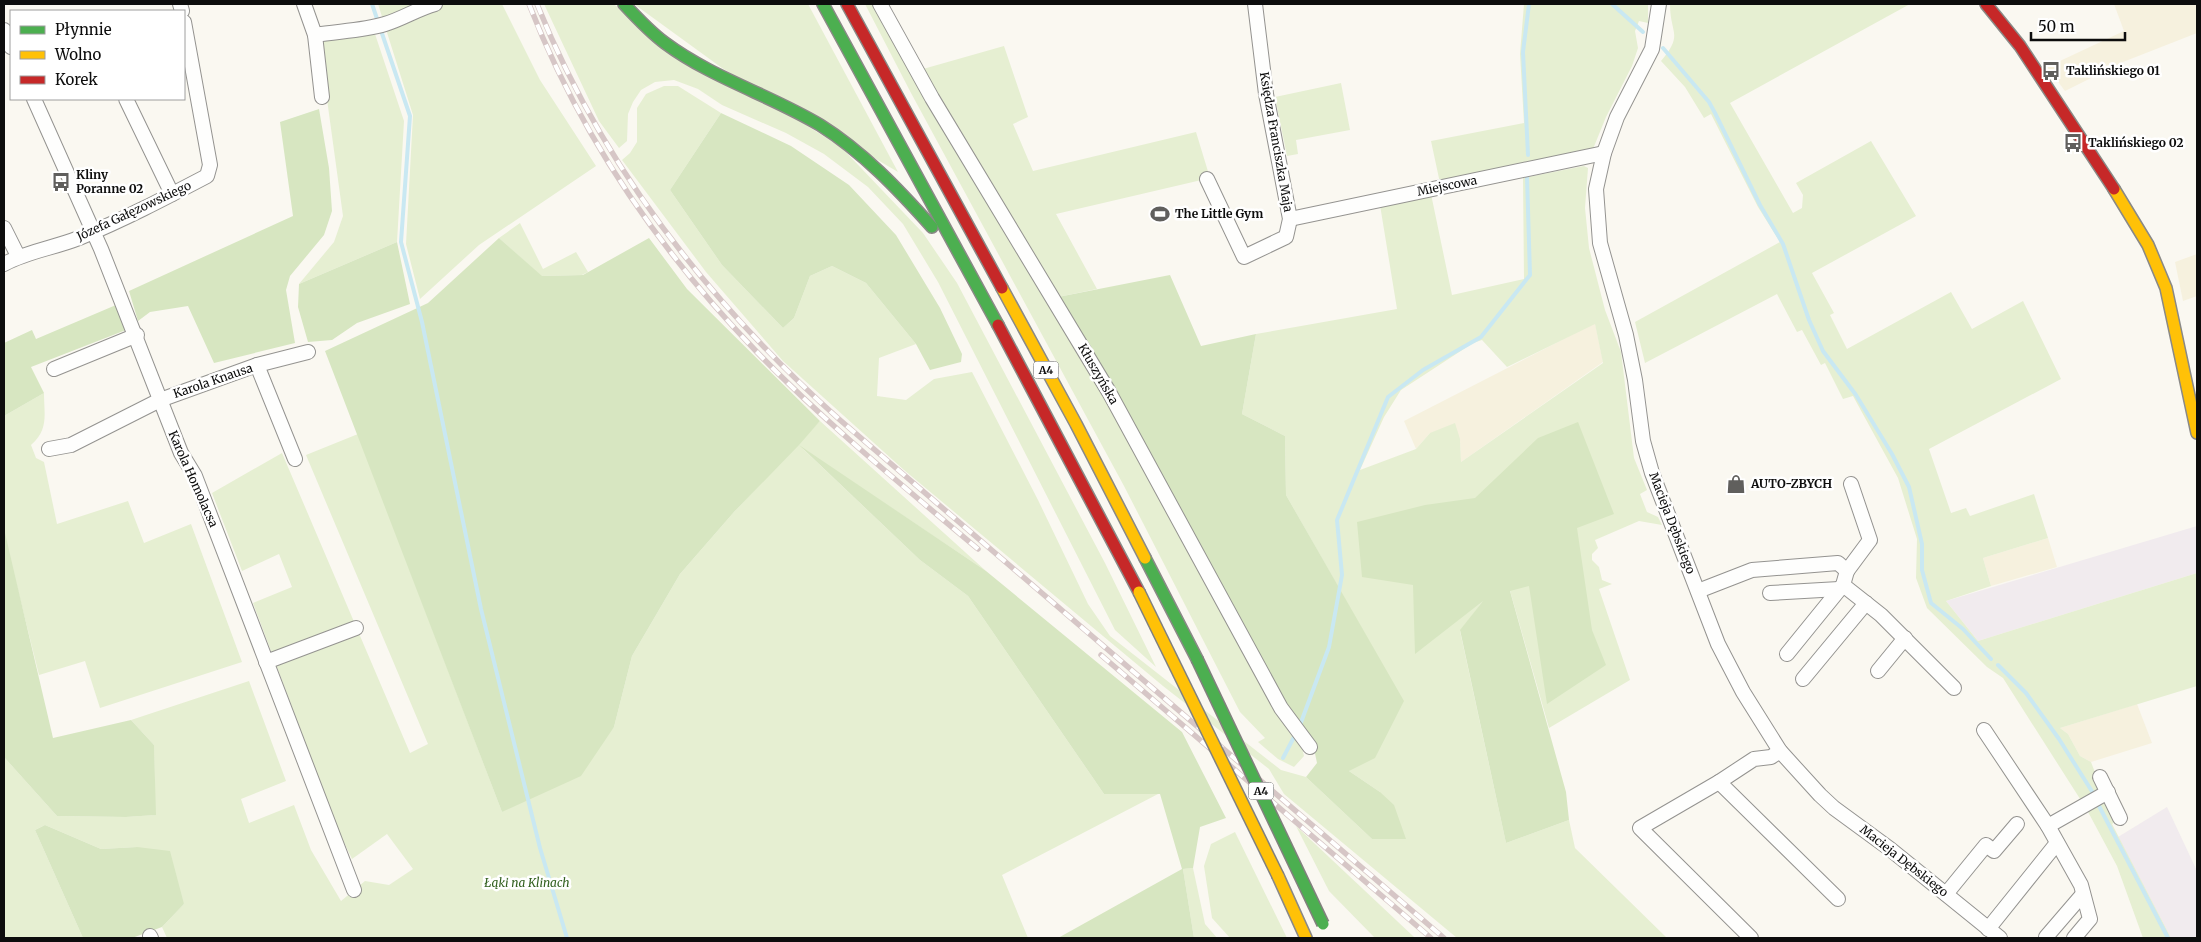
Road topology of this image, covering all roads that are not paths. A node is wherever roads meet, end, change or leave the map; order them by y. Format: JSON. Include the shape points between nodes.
{"nodes":[{"id":1,"x":304,"y":4,"type":"edge"},
{"id":2,"x":435,"y":4,"type":"edge"},
{"id":3,"x":624,"y":4,"type":"edge"},
{"id":4,"x":823,"y":4,"type":"edge"},
{"id":5,"x":847,"y":4,"type":"edge"},
{"id":6,"x":880,"y":4,"type":"edge"},
{"id":7,"x":1255,"y":4,"type":"edge"},
{"id":8,"x":1660,"y":4,"type":"edge"},
{"id":9,"x":1986,"y":4,"type":"edge"},
{"id":10,"x":185,"y":28,"type":"edge"},
{"id":11,"x":4,"y":30,"type":"edge"},
{"id":12,"x":315,"y":35,"type":"junction"},
{"id":13,"x":10,"y":45,"type":"edge"},
{"id":14,"x":322,"y":97,"type":"dead end"},
{"id":15,"x":34,"y":100,"type":"edge"},
{"id":16,"x":126,"y":100,"type":"edge"},
{"id":17,"x":1604,"y":152,"type":"junction"},
{"id":18,"x":1208,"y":179,"type":"dead end"},
{"id":19,"x":172,"y":194,"type":"junction"},
{"id":20,"x":1290,"y":218,"type":"junction"},
{"id":21,"x":4,"y":228,"type":"edge"},
{"id":22,"x":94,"y":232,"type":"junction"},
{"id":23,"x":18,"y":256,"type":"junction"},
{"id":24,"x":4,"y":264,"type":"edge"},
{"id":25,"x":976,"y":285,"type":"junction"},
{"id":26,"x":137,"y":335,"type":"junction"},
{"id":27,"x":308,"y":352,"type":"dead end"},
{"id":28,"x":257,"y":365,"type":"junction"},
{"id":29,"x":54,"y":369,"type":"dead end"},
{"id":30,"x":160,"y":400,"type":"junction"},
{"id":31,"x":2197,"y":434,"type":"edge"},
{"id":32,"x":48,"y":449,"type":"dead end"},
{"id":33,"x":295,"y":458,"type":"dead end"},
{"id":34,"x":1851,"y":484,"type":"dead end"},
{"id":35,"x":1847,"y":570,"type":"junction"},
{"id":36,"x":1841,"y":587,"type":"junction"},
{"id":37,"x":1698,"y":591,"type":"junction"},
{"id":38,"x":1770,"y":593,"type":"dead end"},
{"id":39,"x":1866,"y":603,"type":"junction"},
{"id":40,"x":356,"y":628,"type":"dead end"},
{"id":41,"x":1905,"y":638,"type":"junction"},
{"id":42,"x":1787,"y":654,"type":"dead end"},
{"id":43,"x":266,"y":662,"type":"junction"},
{"id":44,"x":1878,"y":671,"type":"dead end"},
{"id":45,"x":1803,"y":679,"type":"dead end"},
{"id":46,"x":1954,"y":688,"type":"dead end"},
{"id":47,"x":1984,"y":730,"type":"dead end"},
{"id":48,"x":1310,"y":747,"type":"dead end"},
{"id":49,"x":1780,"y":751,"type":"junction"},
{"id":50,"x":2100,"y":777,"type":"dead end"},
{"id":51,"x":1720,"y":782,"type":"junction"},
{"id":52,"x":2108,"y":792,"type":"junction"},
{"id":53,"x":2120,"y":818,"type":"dead end"},
{"id":54,"x":2017,"y":824,"type":"dead end"},
{"id":55,"x":2048,"y":826,"type":"junction"},
{"id":56,"x":2057,"y":843,"type":"junction"},
{"id":57,"x":354,"y":890,"type":"dead end"},
{"id":58,"x":1946,"y":894,"type":"junction"},
{"id":59,"x":2084,"y":894,"type":"junction"},
{"id":60,"x":1838,"y":899,"type":"dead end"},
{"id":61,"x":1988,"y":929,"type":"junction"},
{"id":62,"x":2046,"y":937,"type":"edge"},
{"id":63,"x":1306,"y":938,"type":"edge"},
{"id":64,"x":1330,"y":938,"type":"edge"},
{"id":65,"x":1751,"y":938,"type":"edge"},
{"id":66,"x":2000,"y":938,"type":"edge"},
{"id":67,"x":2074,"y":938,"type":"edge"}],
"edges":[{"from":1,"to":12,"type":"street"},
{"from":2,"to":12,"type":"street","via":[[387,24]]},
{"from":3,"to":25,"type":"main road","via":[[684,56],[820,125],[862,156],[904,195]]},
{"from":4,"to":25,"type":"main road","number":"A4"},
{"from":5,"to":64,"type":"main road","number":"A4","bridge":true,"via":[[1071,415],[1197,659]]},
{"from":6,"to":48,"type":"street","name":"Kłuszyńska","via":[[932,98],[1109,392],[1281,708]]},
{"from":7,"to":20,"type":"street","name":"Księdza Franciszka Maja","via":[[1266,94]]},
{"from":8,"to":17,"type":"street","name":"Macieja Dębskiego","via":[[1649,58],[1617,117]]},
{"from":9,"to":31,"type":"main road","via":[[2020,46],[2148,245],[2166,288]]},
{"from":10,"to":19,"type":"street","name":"Józefa Gałęzowskiego","via":[[210,165],[207,176]]},
{"from":11,"to":13,"type":"street"},
{"from":12,"to":14,"type":"street"},
{"from":15,"to":22,"type":"street","name":"Karola Homolacsa"},
{"from":16,"to":19,"type":"street"},
{"from":17,"to":20,"type":"street","name":"Miejscowa"},
{"from":17,"to":37,"type":"street","name":"Macieja Dębskiego","via":[[1596,189],[1600,243],[1626,335],[1647,456]]},
{"from":18,"to":20,"type":"street","name":"Księdza Franciszka Maja","via":[[1244,257],[1286,237]]},
{"from":19,"to":22,"type":"street","name":"Józefa Gałęzowskiego"},
{"from":21,"to":23,"type":"street"},
{"from":22,"to":23,"type":"street","name":"Józefa Gałęzowskiego"},
{"from":22,"to":26,"type":"street","name":"Karola Homolacsa"},
{"from":23,"to":24,"type":"street","name":"Józefa Gałęzowskiego"},
{"from":25,"to":63,"type":"main road","number":"A4","bridge":true,"via":[[1139,592]]},
{"from":26,"to":29,"type":"street"},
{"from":26,"to":30,"type":"street","name":"Karola Homolacsa"},
{"from":27,"to":28,"type":"street"},
{"from":28,"to":30,"type":"street","name":"Karola Knausa"},
{"from":28,"to":33,"type":"street","name":"Karola Knausa"},
{"from":30,"to":32,"type":"street","name":"Karola Knausa","via":[[72,445]]},
{"from":30,"to":43,"type":"street","name":"Karola Homolacsa","via":[[181,453],[195,476]]},
{"from":34,"to":35,"type":"street","via":[[1870,540]]},
{"from":35,"to":36,"type":"street"},
{"from":35,"to":37,"type":"street","via":[[1838,563],[1752,570]]},
{"from":36,"to":38,"type":"street"},
{"from":36,"to":39,"type":"street"},
{"from":36,"to":42,"type":"street"},
{"from":37,"to":49,"type":"street","name":"Macieja Dębskiego","via":[[1729,668]]},
{"from":39,"to":41,"type":"street"},
{"from":39,"to":45,"type":"street"},
{"from":40,"to":43,"type":"street"},
{"from":41,"to":44,"type":"street"},
{"from":41,"to":46,"type":"street"},
{"from":43,"to":57,"type":"street","name":"Karola Homolacsa"},
{"from":47,"to":55,"type":"street"},
{"from":49,"to":51,"type":"street","via":[[1771,757],[1754,759]]},
{"from":49,"to":58,"type":"street","name":"Macieja Dębskiego","via":[[1834,808]]},
{"from":50,"to":52,"type":"street"},
{"from":51,"to":60,"type":"street"},
{"from":51,"to":65,"type":"street","via":[[1640,828]]},
{"from":52,"to":53,"type":"street"},
{"from":52,"to":55,"type":"street"},
{"from":54,"to":58,"type":"street","via":[[1994,851],[1986,846]]},
{"from":55,"to":56,"type":"street"},
{"from":56,"to":59,"type":"street"},
{"from":56,"to":61,"type":"street"},
{"from":58,"to":61,"type":"street","name":"Macieja Dębskiego"},
{"from":59,"to":62,"type":"street"},
{"from":59,"to":67,"type":"street","via":[[2090,919]]},
{"from":61,"to":66,"type":"street","name":"Macieja Dębskiego"}]}
